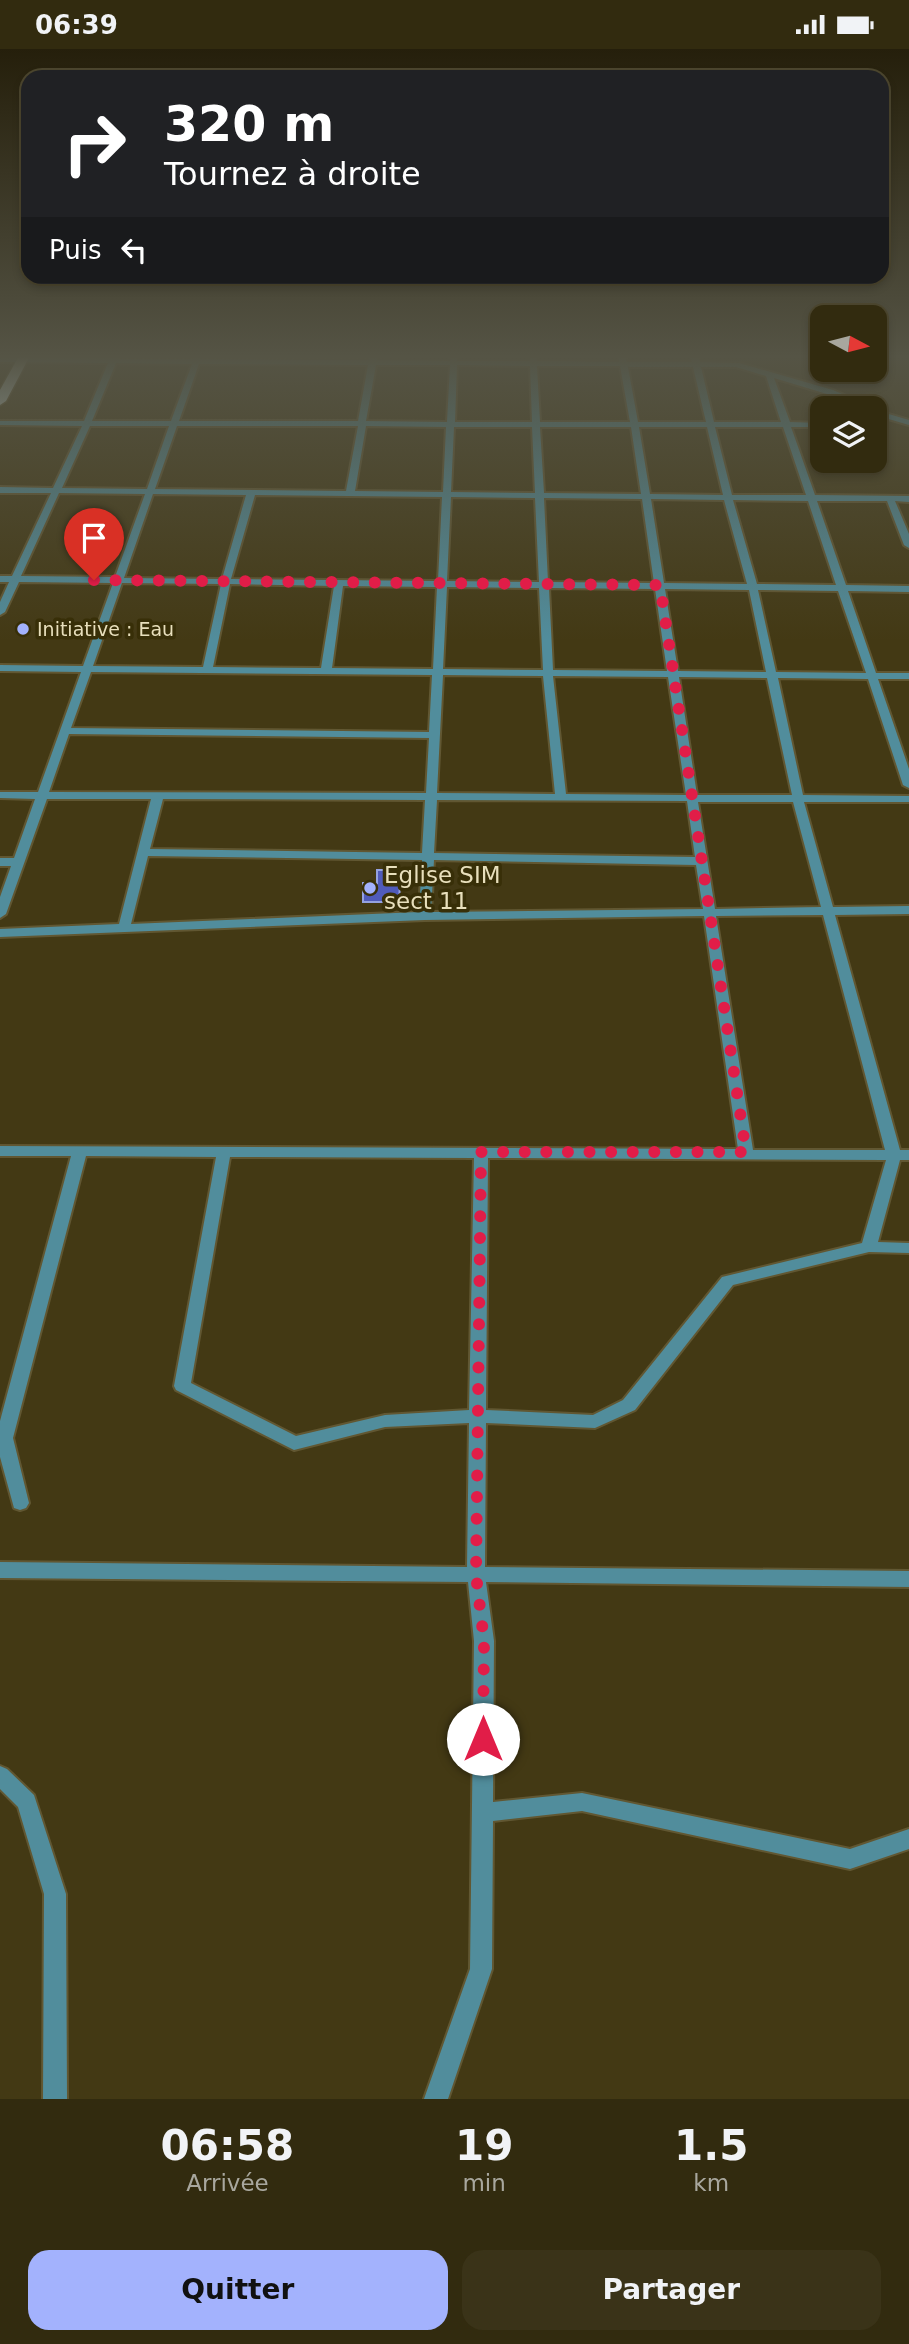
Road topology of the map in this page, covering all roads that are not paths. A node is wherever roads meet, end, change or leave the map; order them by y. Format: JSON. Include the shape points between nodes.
{"nodes":[{"id":1,"x":76,"y":450,"type":"edge"},
{"id":2,"x":166,"y":450,"type":"edge"},
{"id":3,"x":358,"y":450,"type":"edge"},
{"id":4,"x":450,"y":450,"type":"edge"},
{"id":5,"x":538,"y":450,"type":"edge"},
{"id":6,"x":639,"y":450,"type":"edge"},
{"id":7,"x":717,"y":450,"type":"edge"},
{"id":8,"x":794,"y":450,"type":"edge"},
{"id":9,"x":0,"y":490,"type":"edge"},
{"id":10,"x":56,"y":491,"type":"junction"},
{"id":11,"x":152,"y":493,"type":"junction"},
{"id":12,"x":251,"y":493,"type":"junction"},
{"id":13,"x":350,"y":494,"type":"junction"},
{"id":14,"x":449,"y":495,"type":"junction"},
{"id":15,"x":541,"y":495,"type":"junction"},
{"id":16,"x":646,"y":496,"type":"junction"},
{"id":17,"x":728,"y":496,"type":"junction"},
{"id":18,"x":811,"y":497,"type":"junction"},
{"id":19,"x":890,"y":499,"type":"junction"},
{"id":20,"x":909,"y":499,"type":"edge"},
{"id":21,"x":909,"y":545,"type":"edge"},
{"id":22,"x":0,"y":579,"type":"edge"},
{"id":23,"x":15,"y":580,"type":"junction"},
{"id":24,"x":121,"y":580,"type":"junction"},
{"id":25,"x":226,"y":581,"type":"junction"},
{"id":26,"x":339,"y":582,"type":"junction"},
{"id":27,"x":442,"y":583,"type":"junction"},
{"id":28,"x":547,"y":584,"type":"junction"},
{"id":29,"x":660,"y":585,"type":"junction"},
{"id":30,"x":753,"y":587,"type":"junction"},
{"id":31,"x":842,"y":587,"type":"junction"},
{"id":32,"x":909,"y":589,"type":"edge"},
{"id":33,"x":0,"y":612,"type":"edge"},
{"id":34,"x":0,"y":668,"type":"edge"},
{"id":35,"x":90,"y":669,"type":"junction"},
{"id":36,"x":207,"y":670,"type":"junction"},
{"id":37,"x":326,"y":671,"type":"junction"},
{"id":38,"x":439,"y":672,"type":"junction"},
{"id":39,"x":548,"y":673,"type":"junction"},
{"id":40,"x":673,"y":674,"type":"junction"},
{"id":41,"x":770,"y":675,"type":"junction"},
{"id":42,"x":872,"y":676,"type":"junction"},
{"id":43,"x":909,"y":676,"type":"edge"},
{"id":44,"x":67,"y":731,"type":"junction"},
{"id":45,"x":435,"y":735,"type":"junction"},
{"id":46,"x":909,"y":785,"type":"edge"},
{"id":47,"x":0,"y":795,"type":"edge"},
{"id":48,"x":43,"y":795,"type":"junction"},
{"id":49,"x":158,"y":796,"type":"junction"},
{"id":50,"x":432,"y":797,"type":"junction"},
{"id":51,"x":561,"y":797,"type":"junction"},
{"id":52,"x":692,"y":798,"type":"junction"},
{"id":53,"x":797,"y":798,"type":"junction"},
{"id":54,"x":909,"y":799,"type":"edge"},
{"id":55,"x":144,"y":852,"type":"junction"},
{"id":56,"x":428,"y":857,"type":"junction"},
{"id":57,"x":702,"y":861,"type":"junction"},
{"id":58,"x":0,"y":862,"type":"edge"},
{"id":59,"x":19,"y":862,"type":"junction"},
{"id":60,"x":709,"y":910,"type":"junction"},
{"id":61,"x":828,"y":910,"type":"junction"},
{"id":62,"x":909,"y":910,"type":"edge"},
{"id":63,"x":0,"y":914,"type":"edge"},
{"id":64,"x":425,"y":916,"type":"junction"},
{"id":65,"x":124,"y":928,"type":"junction"},
{"id":66,"x":0,"y":933,"type":"edge"},
{"id":67,"x":0,"y":1151,"type":"edge"},
{"id":68,"x":80,"y":1151,"type":"junction"},
{"id":69,"x":224,"y":1151,"type":"junction"},
{"id":70,"x":481,"y":1152,"type":"junction"},
{"id":71,"x":746,"y":1152,"type":"junction"},
{"id":72,"x":901,"y":1155,"type":"edge"},
{"id":73,"x":869,"y":1247,"type":"junction"},
{"id":74,"x":909,"y":1248,"type":"edge"},
{"id":75,"x":478,"y":1416,"type":"junction"},
{"id":76,"x":20,"y":1503,"type":"dead end"},
{"id":77,"x":0,"y":1570,"type":"edge"},
{"id":78,"x":476,"y":1575,"type":"junction"},
{"id":79,"x":909,"y":1579,"type":"edge"},
{"id":80,"x":0,"y":1775,"type":"edge"},
{"id":81,"x":482,"y":1813,"type":"junction"},
{"id":82,"x":909,"y":1839,"type":"edge"},
{"id":83,"x":55,"y":2099,"type":"edge"},
{"id":84,"x":436,"y":2099,"type":"edge"}],
"edges":[{"from":1,"to":10,"type":"street"},
{"from":2,"to":11,"type":"street"},
{"from":3,"to":13,"type":"street"},
{"from":4,"to":14,"type":"street"},
{"from":5,"to":15,"type":"street"},
{"from":6,"to":16,"type":"street"},
{"from":7,"to":17,"type":"street"},
{"from":8,"to":18,"type":"street"},
{"from":9,"to":10,"type":"street"},
{"from":10,"to":11,"type":"street"},
{"from":10,"to":23,"type":"street"},
{"from":11,"to":12,"type":"street"},
{"from":11,"to":24,"type":"street"},
{"from":12,"to":13,"type":"street"},
{"from":12,"to":25,"type":"street"},
{"from":13,"to":14,"type":"street"},
{"from":14,"to":15,"type":"street"},
{"from":14,"to":27,"type":"street"},
{"from":15,"to":16,"type":"street"},
{"from":15,"to":28,"type":"street"},
{"from":16,"to":17,"type":"street"},
{"from":16,"to":29,"type":"street"},
{"from":17,"to":18,"type":"street"},
{"from":17,"to":30,"type":"street"},
{"from":18,"to":19,"type":"street"},
{"from":18,"to":31,"type":"street"},
{"from":19,"to":20,"type":"street"},
{"from":19,"to":21,"type":"street"},
{"from":22,"to":23,"type":"street"},
{"from":23,"to":24,"type":"street"},
{"from":23,"to":33,"type":"street"},
{"from":24,"to":25,"type":"street"},
{"from":24,"to":35,"type":"street"},
{"from":25,"to":26,"type":"street"},
{"from":25,"to":36,"type":"street"},
{"from":26,"to":27,"type":"street"},
{"from":26,"to":37,"type":"street"},
{"from":27,"to":28,"type":"street"},
{"from":27,"to":38,"type":"street"},
{"from":28,"to":29,"type":"street"},
{"from":28,"to":39,"type":"street"},
{"from":29,"to":30,"type":"street"},
{"from":29,"to":40,"type":"street"},
{"from":30,"to":31,"type":"street"},
{"from":30,"to":41,"type":"street"},
{"from":31,"to":32,"type":"street"},
{"from":31,"to":42,"type":"street"},
{"from":34,"to":35,"type":"street"},
{"from":35,"to":36,"type":"street"},
{"from":35,"to":44,"type":"street"},
{"from":36,"to":37,"type":"street"},
{"from":37,"to":38,"type":"street"},
{"from":38,"to":39,"type":"street"},
{"from":38,"to":45,"type":"street"},
{"from":39,"to":40,"type":"street"},
{"from":39,"to":51,"type":"street"},
{"from":40,"to":41,"type":"street"},
{"from":40,"to":52,"type":"street"},
{"from":41,"to":42,"type":"street"},
{"from":41,"to":53,"type":"street"},
{"from":42,"to":43,"type":"street"},
{"from":42,"to":46,"type":"street"},
{"from":44,"to":45,"type":"street"},
{"from":44,"to":48,"type":"street"},
{"from":45,"to":50,"type":"street"},
{"from":47,"to":48,"type":"street"},
{"from":48,"to":49,"type":"street"},
{"from":48,"to":59,"type":"street"},
{"from":49,"to":50,"type":"street"},
{"from":49,"to":55,"type":"street"},
{"from":50,"to":51,"type":"street"},
{"from":50,"to":56,"type":"street"},
{"from":51,"to":52,"type":"street"},
{"from":52,"to":53,"type":"street"},
{"from":52,"to":57,"type":"street"},
{"from":53,"to":54,"type":"street"},
{"from":53,"to":61,"type":"street"},
{"from":55,"to":56,"type":"street"},
{"from":55,"to":65,"type":"street"},
{"from":56,"to":57,"type":"street"},
{"from":56,"to":64,"type":"street"},
{"from":57,"to":60,"type":"street"},
{"from":58,"to":59,"type":"street"},
{"from":59,"to":63,"type":"street"},
{"from":60,"to":61,"type":"street"},
{"from":60,"to":64,"type":"street"},
{"from":60,"to":71,"type":"street"},
{"from":61,"to":62,"type":"street"},
{"from":61,"to":72,"type":"street"},
{"from":64,"to":65,"type":"street"},
{"from":65,"to":66,"type":"street"},
{"from":67,"to":68,"type":"street"},
{"from":68,"to":69,"type":"street"},
{"from":68,"to":76,"type":"street","via":[[4,1438]]},
{"from":69,"to":70,"type":"street"},
{"from":69,"to":75,"type":"street","via":[[182,1386],[294,1443],[384,1421]]},
{"from":70,"to":71,"type":"street"},
{"from":70,"to":75,"type":"street"},
{"from":71,"to":72,"type":"street"},
{"from":72,"to":73,"type":"street"},
{"from":73,"to":74,"type":"street"},
{"from":73,"to":75,"type":"street","via":[[728,1281],[629,1405],[595,1422]]},
{"from":75,"to":78,"type":"street"},
{"from":77,"to":78,"type":"street"},
{"from":78,"to":79,"type":"street"},
{"from":78,"to":81,"type":"street","via":[[484,1641]]},
{"from":80,"to":83,"type":"street","via":[[27,1803],[55,1894]]},
{"from":81,"to":82,"type":"street","via":[[582,1802],[850,1859]]},
{"from":81,"to":84,"type":"street","via":[[481,1969]]}]}
